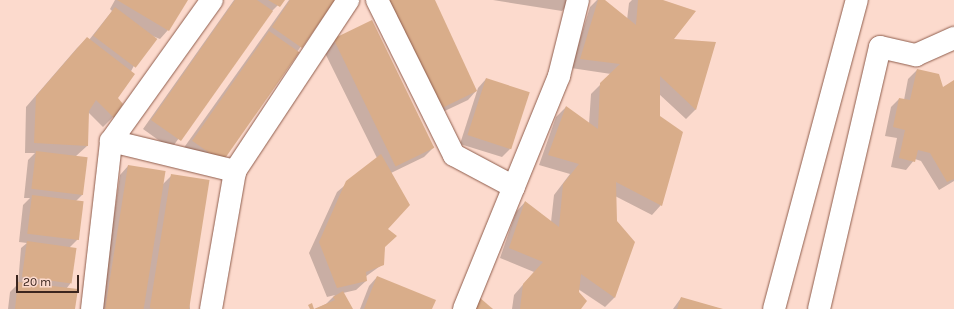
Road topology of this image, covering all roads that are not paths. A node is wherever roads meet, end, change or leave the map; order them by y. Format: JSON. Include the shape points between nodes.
{"nodes":[{"id":1,"x":212,"y":0,"type":"edge"},
{"id":2,"x":348,"y":0,"type":"edge"},
{"id":3,"x":377,"y":0,"type":"edge"},
{"id":4,"x":578,"y":0,"type":"edge"},
{"id":5,"x":857,"y":0,"type":"edge"},
{"id":6,"x":954,"y":38,"type":"edge"},
{"id":7,"x":111,"y":141,"type":"junction"},
{"id":8,"x":234,"y":171,"type":"junction"},
{"id":9,"x":514,"y":186,"type":"junction"},
{"id":10,"x":92,"y":309,"type":"edge"},
{"id":11,"x":211,"y":309,"type":"edge"},
{"id":12,"x":464,"y":309,"type":"edge"},
{"id":13,"x":774,"y":309,"type":"edge"},
{"id":14,"x":819,"y":309,"type":"edge"}],
"edges":[{"from":1,"to":7,"type":"street"},
{"from":2,"to":8,"type":"street"},
{"from":3,"to":9,"type":"street","via":[[454,155]]},
{"from":4,"to":9,"type":"street","via":[[559,76]]},
{"from":5,"to":13,"type":"street"},
{"from":6,"to":14,"type":"street","via":[[916,55],[880,47]]},
{"from":7,"to":8,"type":"street"},
{"from":7,"to":10,"type":"street"},
{"from":8,"to":11,"type":"street"},
{"from":9,"to":12,"type":"street"}]}
